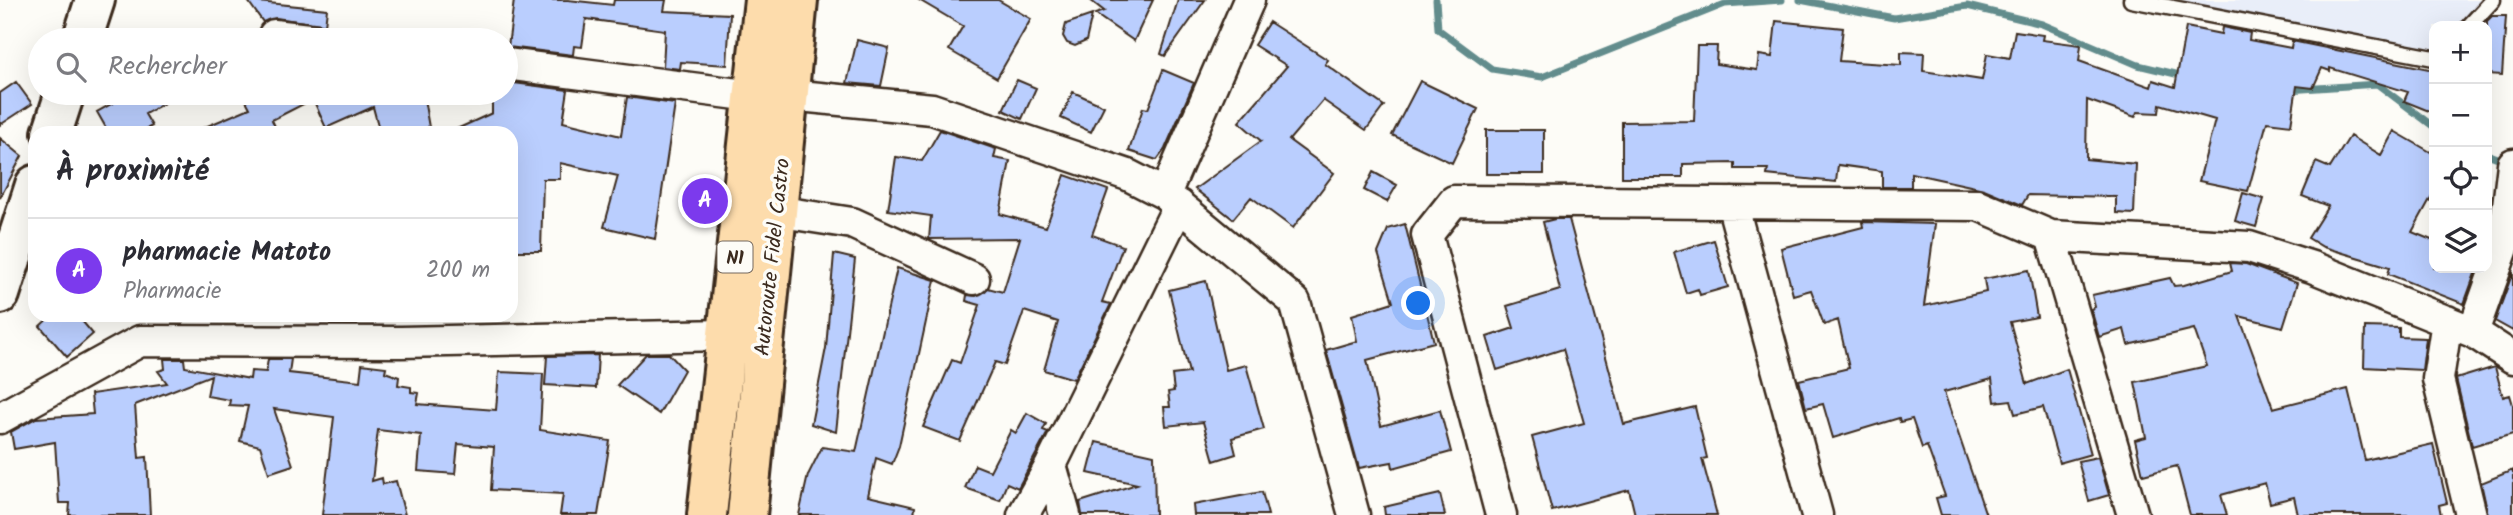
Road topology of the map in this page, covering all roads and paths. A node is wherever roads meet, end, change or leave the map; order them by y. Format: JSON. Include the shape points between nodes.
{"nodes":[{"id":1,"x":95,"y":0,"type":"edge"},
{"id":2,"x":764,"y":0,"type":"edge"},
{"id":3,"x":799,"y":0,"type":"edge"},
{"id":4,"x":1249,"y":0,"type":"edge"},
{"id":5,"x":2131,"y":0,"type":"edge"},
{"id":6,"x":2493,"y":0,"type":"edge"},
{"id":7,"x":2474,"y":21,"type":"edge"},
{"id":8,"x":86,"y":28,"type":"edge"},
{"id":9,"x":2429,"y":57,"type":"edge"},
{"id":10,"x":518,"y":65,"type":"edge"},
{"id":11,"x":771,"y":95,"type":"junction"},
{"id":12,"x":61,"y":105,"type":"edge"},
{"id":13,"x":54,"y":126,"type":"edge"},
{"id":14,"x":2512,"y":175,"type":"edge"},
{"id":15,"x":1172,"y":200,"type":"junction"},
{"id":16,"x":1732,"y":203,"type":"junction"},
{"id":17,"x":28,"y":207,"type":"edge"},
{"id":18,"x":775,"y":211,"type":"junction"},
{"id":19,"x":2050,"y":236,"type":"junction"},
{"id":20,"x":974,"y":279,"type":"dead end"},
{"id":21,"x":0,"y":293,"type":"edge"},
{"id":22,"x":2460,"y":326,"type":"junction"},
{"id":23,"x":726,"y":335,"type":"junction"},
{"id":24,"x":2513,"y":358,"type":"edge"},
{"id":25,"x":0,"y":418,"type":"edge"},
{"id":26,"x":1051,"y":465,"type":"junction"},
{"id":27,"x":707,"y":515,"type":"edge"},
{"id":28,"x":747,"y":515,"type":"edge"},
{"id":29,"x":1023,"y":515,"type":"edge"},
{"id":30,"x":1065,"y":515,"type":"edge"},
{"id":31,"x":1354,"y":515,"type":"edge"},
{"id":32,"x":1501,"y":515,"type":"edge"},
{"id":33,"x":1817,"y":515,"type":"edge"},
{"id":34,"x":2133,"y":515,"type":"edge"},
{"id":35,"x":2472,"y":515,"type":"edge"}],
"edges":[{"from":1,"to":8,"type":"street"},
{"from":2,"to":11,"type":"highway","name":"Autoroute Fidel Castro","number":"N1"},
{"from":3,"to":11,"type":"highway","name":"Autoroute Fidel Castro","number":"N1"},
{"from":4,"to":15,"type":"street"},
{"from":5,"to":9,"type":"lane"},
{"from":6,"to":7,"type":"lane"},
{"from":10,"to":11,"type":"street"},
{"from":11,"to":15,"type":"street","via":[[932,109],[1128,175]]},
{"from":11,"to":18,"type":"highway","name":"Autoroute Fidel Castro","number":"N1"},
{"from":11,"to":23,"type":"highway","name":"Autoroute Fidel Castro","number":"N1"},
{"from":12,"to":13,"type":"street"},
{"from":14,"to":22,"type":"street","via":[[2503,248]]},
{"from":15,"to":26,"type":"street"},
{"from":15,"to":31,"type":"street","via":[[1295,302]]},
{"from":16,"to":19,"type":"street","via":[[1978,205]]},
{"from":16,"to":32,"type":"street","via":[[1454,201],[1427,234]]},
{"from":16,"to":33,"type":"street"},
{"from":17,"to":21,"type":"street"},
{"from":18,"to":20,"type":"street","via":[[852,223]]},
{"from":18,"to":28,"type":"highway","name":"Autoroute Fidel Castro","number":"N1"},
{"from":19,"to":22,"type":"street","via":[[2249,247]]},
{"from":19,"to":34,"type":"street"},
{"from":22,"to":24,"type":"street"},
{"from":22,"to":35,"type":"street","via":[[2438,379]]},
{"from":23,"to":25,"type":"street","via":[[401,342],[140,341]]},
{"from":23,"to":27,"type":"highway","name":"Autoroute Fidel Castro","number":"N1"},
{"from":26,"to":29,"type":"street"},
{"from":26,"to":30,"type":"street"}]}
